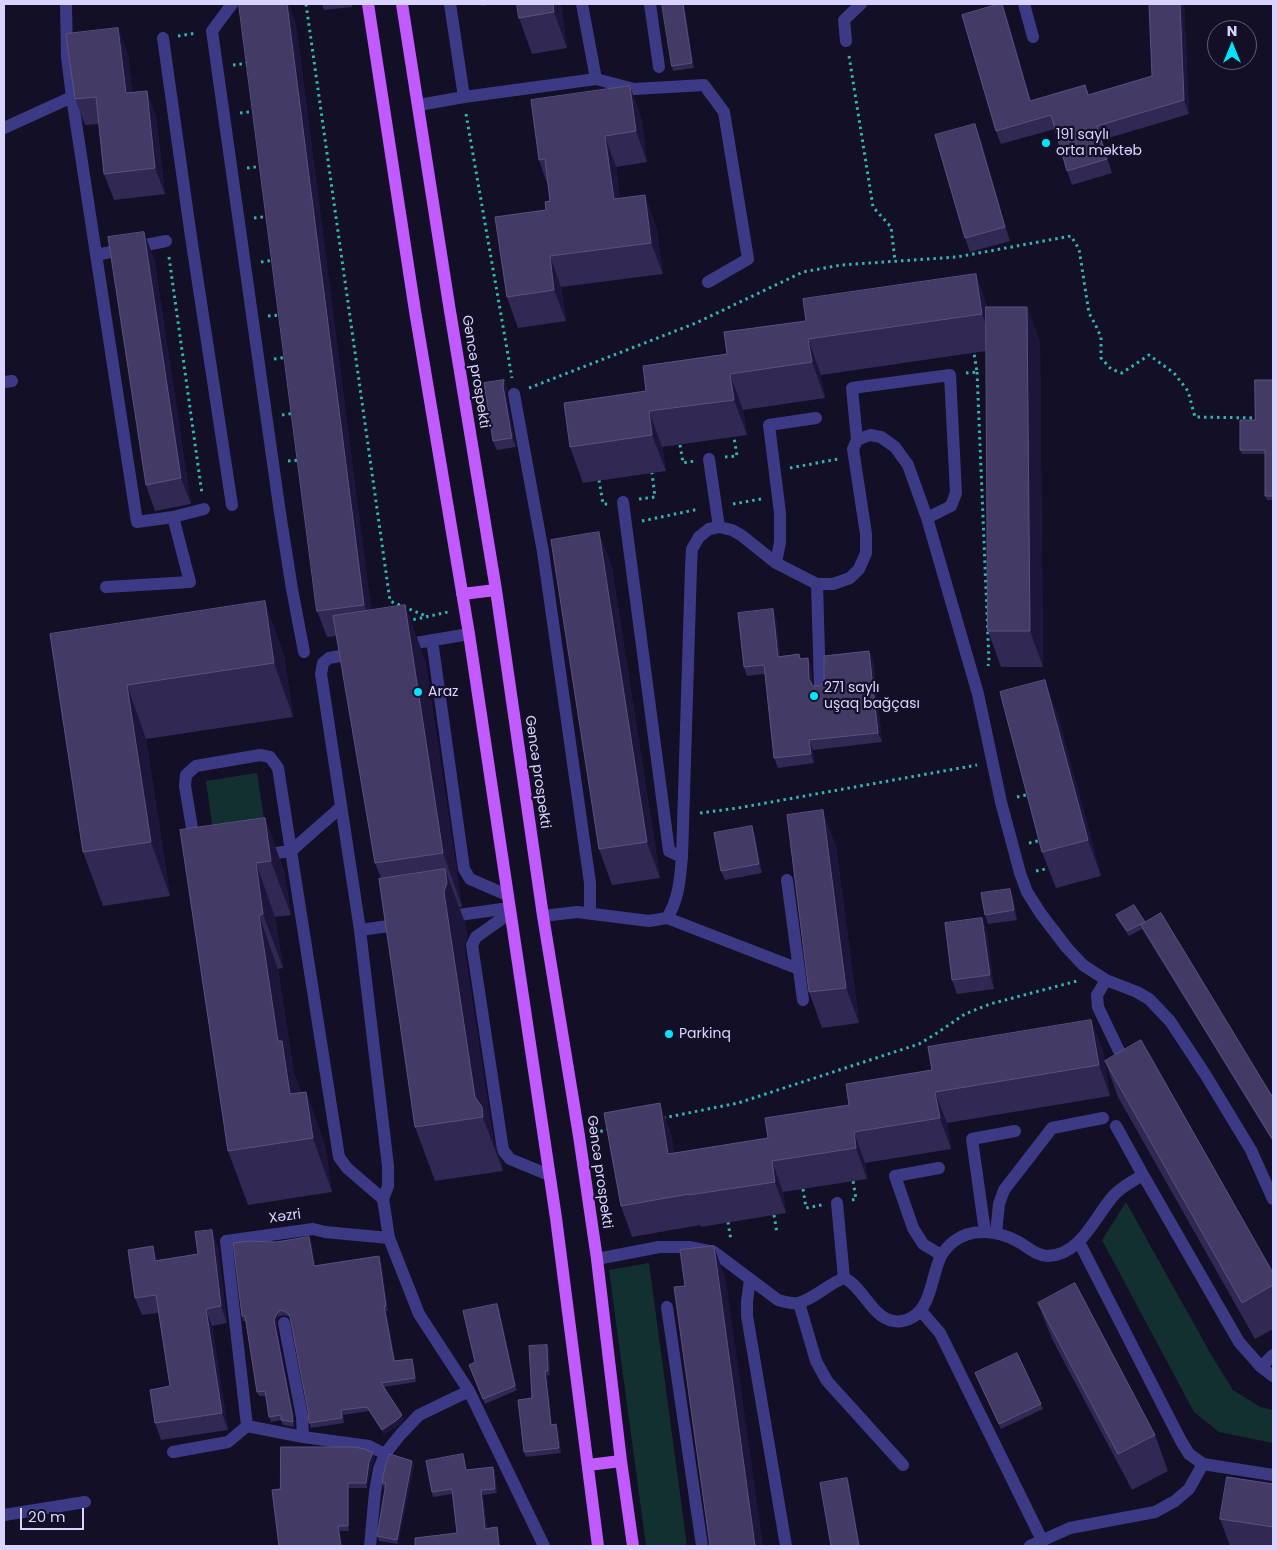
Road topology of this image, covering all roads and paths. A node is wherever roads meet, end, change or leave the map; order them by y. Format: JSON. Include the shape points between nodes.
{"nodes":[{"id":1,"x":66,"y":4,"type":"edge"},
{"id":2,"x":232,"y":4,"type":"edge"},
{"id":3,"x":306,"y":4,"type":"edge"},
{"id":4,"x":368,"y":4,"type":"edge"},
{"id":5,"x":402,"y":4,"type":"edge"},
{"id":6,"x":450,"y":4,"type":"edge"},
{"id":7,"x":582,"y":4,"type":"edge"},
{"id":8,"x":650,"y":4,"type":"edge"},
{"id":9,"x":861,"y":4,"type":"edge"},
{"id":10,"x":1024,"y":4,"type":"edge"},
{"id":11,"x":212,"y":31,"type":"junction"},
{"id":12,"x":163,"y":38,"type":"joint"},
{"id":13,"x":1033,"y":38,"type":"dead end"},
{"id":14,"x":846,"y":41,"type":"joint"},
{"id":15,"x":659,"y":67,"type":"dead end"},
{"id":16,"x":596,"y":79,"type":"junction"},
{"id":17,"x":72,"y":97,"type":"junction"},
{"id":18,"x":464,"y":97,"type":"junction"},
{"id":19,"x":419,"y":105,"type":"junction"},
{"id":20,"x":4,"y":128,"type":"edge"},
{"id":21,"x":166,"y":241,"type":"joint"},
{"id":22,"x":96,"y":255,"type":"junction"},
{"id":23,"x":895,"y":261,"type":"junction"},
{"id":24,"x":708,"y":282,"type":"dead end"},
{"id":25,"x":974,"y":353,"type":"edge"},
{"id":26,"x":977,"y":372,"type":"junction"},
{"id":27,"x":950,"y":375,"type":"junction"},
{"id":28,"x":977,"y":382,"type":"junction"},
{"id":29,"x":984,"y":382,"type":"edge"},
{"id":30,"x":514,"y":394,"type":"junction"},
{"id":31,"x":816,"y":418,"type":"dead end"},
{"id":32,"x":1264,"y":418,"type":"edge"},
{"id":33,"x":857,"y":440,"type":"junction"},
{"id":34,"x":854,"y":456,"type":"junction"},
{"id":35,"x":709,"y":459,"type":"dead end"},
{"id":36,"x":774,"y":471,"type":"junction"},
{"id":37,"x":982,"y":488,"type":"junction"},
{"id":38,"x":991,"y":488,"type":"edge"},
{"id":39,"x":778,"y":497,"type":"junction"},
{"id":40,"x":623,"y":502,"type":"dead end"},
{"id":41,"x":232,"y":505,"type":"dead end"},
{"id":42,"x":716,"y":506,"type":"junction"},
{"id":43,"x":204,"y":509,"type":"joint"},
{"id":44,"x":173,"y":517,"type":"junction"},
{"id":45,"x":927,"y":518,"type":"junction"},
{"id":46,"x":626,"y":524,"type":"junction"},
{"id":47,"x":719,"y":527,"type":"junction"},
{"id":48,"x":984,"y":539,"type":"junction"},
{"id":49,"x":992,"y":539,"type":"edge"},
{"id":50,"x":776,"y":563,"type":"junction"},
{"id":51,"x":816,"y":584,"type":"junction"},
{"id":52,"x":106,"y":587,"type":"dead end"},
{"id":53,"x":496,"y":590,"type":"junction"},
{"id":54,"x":462,"y":594,"type":"junction"},
{"id":55,"x":986,"y":594,"type":"junction"},
{"id":56,"x":993,"y":594,"type":"edge"},
{"id":57,"x":403,"y":622,"type":"edge"},
{"id":58,"x":469,"y":634,"type":"junction"},
{"id":59,"x":432,"y":640,"type":"junction"},
{"id":60,"x":988,"y":641,"type":"junction"},
{"id":61,"x":995,"y":641,"type":"edge"},
{"id":62,"x":395,"y":646,"type":"edge"},
{"id":63,"x":367,"y":651,"type":"edge"},
{"id":64,"x":304,"y":652,"type":"dead end"},
{"id":65,"x":820,"y":688,"type":"edge"},
{"id":66,"x":978,"y":694,"type":"junction"},
{"id":67,"x":992,"y":762,"type":"junction"},
{"id":68,"x":341,"y":807,"type":"junction"},
{"id":69,"x":684,"y":815,"type":"junction"},
{"id":70,"x":291,"y":851,"type":"junction"},
{"id":71,"x":199,"y":855,"type":"edge"},
{"id":72,"x":253,"y":856,"type":"edge"},
{"id":73,"x":682,"y":857,"type":"junction"},
{"id":74,"x":788,"y":880,"type":"edge"},
{"id":75,"x":507,"y":895,"type":"junction"},
{"id":76,"x":510,"y":910,"type":"junction"},
{"id":77,"x":590,"y":913,"type":"junction"},
{"id":78,"x":543,"y":916,"type":"junction"},
{"id":79,"x":667,"y":918,"type":"junction"},
{"id":80,"x":435,"y":919,"type":"edge"},
{"id":81,"x":416,"y":922,"type":"edge"},
{"id":82,"x":360,"y":930,"type":"junction"},
{"id":83,"x":798,"y":969,"type":"junction"},
{"id":84,"x":1102,"y":977,"type":"junction"},
{"id":85,"x":802,"y":1000,"type":"dead end"},
{"id":86,"x":1119,"y":1051,"type":"edge"},
{"id":87,"x":1103,"y":1118,"type":"dead end"},
{"id":88,"x":654,"y":1120,"type":"edge"},
{"id":89,"x":1116,"y":1126,"type":"dead end"},
{"id":90,"x":617,"y":1128,"type":"edge"},
{"id":91,"x":1016,"y":1131,"type":"dead end"},
{"id":92,"x":579,"y":1136,"type":"junction"},
{"id":93,"x":939,"y":1168,"type":"dead end"},
{"id":94,"x":549,"y":1175,"type":"junction"},
{"id":95,"x":1143,"y":1175,"type":"junction"},
{"id":96,"x":383,"y":1199,"type":"junction"},
{"id":97,"x":1273,"y":1199,"type":"edge"},
{"id":98,"x":837,"y":1203,"type":"dead end"},
{"id":99,"x":774,"y":1215,"type":"edge"},
{"id":100,"x":728,"y":1222,"type":"edge"},
{"id":101,"x":991,"y":1232,"type":"junction"},
{"id":102,"x":777,"y":1233,"type":"dead end"},
{"id":103,"x":389,"y":1238,"type":"junction"},
{"id":104,"x":731,"y":1241,"type":"dead end"},
{"id":105,"x":1079,"y":1242,"type":"junction"},
{"id":106,"x":941,"y":1255,"type":"junction"},
{"id":107,"x":597,"y":1259,"type":"junction"},
{"id":108,"x":844,"y":1278,"type":"junction"},
{"id":109,"x":750,"y":1279,"type":"junction"},
{"id":110,"x":799,"y":1302,"type":"junction"},
{"id":111,"x":667,"y":1307,"type":"dead end"},
{"id":112,"x":921,"y":1311,"type":"junction"},
{"id":113,"x":284,"y":1323,"type":"dead end"},
{"id":114,"x":1273,"y":1355,"type":"edge"},
{"id":115,"x":1261,"y":1367,"type":"junction"},
{"id":116,"x":1273,"y":1376,"type":"edge"},
{"id":117,"x":469,"y":1391,"type":"junction"},
{"id":118,"x":247,"y":1426,"type":"junction"},
{"id":119,"x":303,"y":1437,"type":"junction"},
{"id":120,"x":173,"y":1452,"type":"dead end"},
{"id":121,"x":385,"y":1454,"type":"junction"},
{"id":122,"x":621,"y":1461,"type":"junction"},
{"id":123,"x":1203,"y":1464,"type":"junction"},
{"id":124,"x":588,"y":1465,"type":"junction"},
{"id":125,"x":903,"y":1465,"type":"dead end"},
{"id":126,"x":1273,"y":1475,"type":"edge"},
{"id":127,"x":85,"y":1502,"type":"dead end"},
{"id":128,"x":4,"y":1514,"type":"edge"},
{"id":129,"x":1036,"y":1543,"type":"edge"},
{"id":130,"x":370,"y":1546,"type":"edge"},
{"id":131,"x":544,"y":1546,"type":"edge"},
{"id":132,"x":598,"y":1546,"type":"edge"},
{"id":133,"x":633,"y":1546,"type":"edge"},
{"id":134,"x":702,"y":1546,"type":"edge"},
{"id":135,"x":786,"y":1546,"type":"edge"}],
"edges":[{"from":1,"to":17,"type":"street"},
{"from":2,"to":11,"type":"street"},
{"from":3,"to":57,"type":"path","via":[[390,600],[428,617]]},
{"from":4,"to":54,"type":"main road"},
{"from":5,"to":19,"type":"main road","name":"Gəncə prospekti"},
{"from":6,"to":18,"type":"street"},
{"from":7,"to":16,"type":"street"},
{"from":8,"to":15,"type":"street"},
{"from":9,"to":14,"type":"street","via":[[844,20]]},
{"from":10,"to":13,"type":"street"},
{"from":11,"to":12,"type":"path"},
{"from":11,"to":64,"type":"street","via":[[277,496]]},
{"from":12,"to":41,"type":"street"},
{"from":14,"to":23,"type":"path","via":[[873,207],[891,227]]},
{"from":16,"to":18,"type":"street"},
{"from":16,"to":24,"type":"street","via":[[634,88],[704,85],[724,112],[748,259]]},
{"from":17,"to":20,"type":"street"},
{"from":17,"to":22,"type":"street"},
{"from":18,"to":19,"type":"street"},
{"from":18,"to":30,"type":"path"},
{"from":19,"to":53,"type":"main road","name":"Gəncə prospekti"},
{"from":21,"to":22,"type":"street"},
{"from":21,"to":43,"type":"path"},
{"from":22,"to":44,"type":"street","via":[[136,522]]},
{"from":23,"to":30,"type":"path","via":[[803,272],[696,323]]},
{"from":23,"to":32,"type":"path","via":[[957,257],[1072,236],[1079,249],[1089,313],[1101,337],[1101,358],[1111,369],[1122,373],[1149,355],[1174,373],[1188,392],[1195,417]]},
{"from":25,"to":26,"type":"path"},
{"from":26,"to":27,"type":"path"},
{"from":26,"to":28,"type":"path"},
{"from":27,"to":33,"type":"street","via":[[852,388]]},
{"from":27,"to":45,"type":"street","via":[[956,493],[951,506]]},
{"from":28,"to":29,"type":"path"},
{"from":28,"to":37,"type":"path"},
{"from":30,"to":77,"type":"street","via":[[549,591],[590,883]]},
{"from":31,"to":36,"type":"street","via":[[769,425]]},
{"from":33,"to":34,"type":"street"},
{"from":33,"to":45,"type":"street","via":[[870,435],[881,436],[895,447],[908,465]]},
{"from":34,"to":36,"type":"path"},
{"from":34,"to":51,"type":"street","via":[[866,553],[850,578],[833,584]]},
{"from":35,"to":42,"type":"street"},
{"from":36,"to":39,"type":"street"},
{"from":37,"to":38,"type":"path"},
{"from":37,"to":48,"type":"path"},
{"from":39,"to":42,"type":"path"},
{"from":39,"to":50,"type":"street","via":[[780,542]]},
{"from":40,"to":46,"type":"street"},
{"from":42,"to":46,"type":"path"},
{"from":42,"to":47,"type":"street"},
{"from":43,"to":44,"type":"street"},
{"from":44,"to":52,"type":"street","via":[[190,582]]},
{"from":45,"to":66,"type":"street"},
{"from":46,"to":73,"type":"street","via":[[669,851]]},
{"from":47,"to":50,"type":"street","via":[[741,535]]},
{"from":47,"to":69,"type":"street","via":[[709,529],[699,537],[692,549]]},
{"from":48,"to":49,"type":"path"},
{"from":48,"to":55,"type":"path"},
{"from":50,"to":51,"type":"street"},
{"from":51,"to":65,"type":"street"},
{"from":53,"to":54,"type":"main road"},
{"from":53,"to":78,"type":"main road","name":"Gəncə prospekti"},
{"from":54,"to":58,"type":"main road"},
{"from":55,"to":56,"type":"path"},
{"from":55,"to":60,"type":"path"},
{"from":58,"to":59,"type":"street"},
{"from":58,"to":75,"type":"main road"},
{"from":59,"to":62,"type":"street"},
{"from":59,"to":75,"type":"street","via":[[464,869],[470,879]]},
{"from":60,"to":61,"type":"path"},
{"from":60,"to":66,"type":"path","via":[[989,662]]},
{"from":63,"to":68,"type":"street","via":[[329,658],[323,663],[321,674]]},
{"from":66,"to":67,"type":"street"},
{"from":67,"to":69,"type":"path"},
{"from":67,"to":84,"type":"street","via":[[1026,892],[1067,948],[1083,965]]},
{"from":68,"to":70,"type":"street"},
{"from":68,"to":82,"type":"street"},
{"from":69,"to":73,"type":"street"},
{"from":70,"to":71,"type":"street","via":[[278,768],[270,757],[260,755],[196,766],[186,775],[185,786]]},
{"from":70,"to":72,"type":"street"},
{"from":70,"to":96,"type":"street","via":[[339,1157]]},
{"from":73,"to":79,"type":"street","via":[[678,893]]},
{"from":74,"to":83,"type":"street"},
{"from":75,"to":76,"type":"main road"},
{"from":76,"to":80,"type":"street"},
{"from":76,"to":94,"type":"main road"},
{"from":76,"to":94,"type":"street","via":[[476,937],[472,945],[504,1150],[510,1159]]},
{"from":77,"to":78,"type":"street"},
{"from":77,"to":79,"type":"street","via":[[649,921]]},
{"from":78,"to":92,"type":"main road","name":"Gəncə prospekti"},
{"from":79,"to":83,"type":"street"},
{"from":81,"to":82,"type":"street"},
{"from":82,"to":96,"type":"street","via":[[388,1166],[388,1186]]},
{"from":83,"to":85,"type":"street"},
{"from":84,"to":86,"type":"street","via":[[1097,995],[1098,1007]]},
{"from":84,"to":88,"type":"path","via":[[990,1004],[965,1014],[919,1044],[738,1103]]},
{"from":84,"to":97,"type":"street","via":[[1149,999],[1170,1021],[1251,1150]]},
{"from":87,"to":101,"type":"street","via":[[1052,1128],[1004,1190]]},
{"from":89,"to":95,"type":"street"},
{"from":90,"to":92,"type":"path"},
{"from":91,"to":101,"type":"street","via":[[972,1139]]},
{"from":92,"to":107,"type":"main road","name":"Gəncə prospekti"},
{"from":93,"to":106,"type":"street","via":[[895,1176],[923,1244]]},
{"from":94,"to":124,"type":"main road"},
{"from":95,"to":105,"type":"street","via":[[1115,1195]]},
{"from":95,"to":115,"type":"street","via":[[1240,1342]]},
{"from":96,"to":103,"type":"street"},
{"from":98,"to":108,"type":"street"},
{"from":99,"to":102,"type":"path"},
{"from":100,"to":104,"type":"path"},
{"from":101,"to":105,"type":"street","via":[[1047,1256],[1066,1252]]},
{"from":101,"to":106,"type":"street","via":[[969,1234],[953,1242]]},
{"from":103,"to":117,"type":"street","via":[[419,1314]]},
{"from":103,"to":118,"type":"street","name":"Xəzri","via":[[313,1229],[226,1241]]},
{"from":105,"to":123,"type":"street","via":[[1181,1441],[1189,1454]]},
{"from":106,"to":112,"type":"street"},
{"from":107,"to":109,"type":"street","via":[[659,1247],[689,1247],[714,1252]]},
{"from":107,"to":122,"type":"main road","name":"Gəncə prospekti"},
{"from":108,"to":110,"type":"street"},
{"from":108,"to":112,"type":"street","via":[[853,1282],[875,1311],[890,1320],[902,1321]]},
{"from":109,"to":110,"type":"street","via":[[778,1300]]},
{"from":109,"to":135,"type":"street","via":[[747,1316]]},
{"from":110,"to":125,"type":"street","via":[[816,1361],[827,1381]]},
{"from":111,"to":134,"type":"street"},
{"from":112,"to":129,"type":"street","via":[[940,1333]]},
{"from":113,"to":119,"type":"street"},
{"from":114,"to":115,"type":"street"},
{"from":115,"to":116,"type":"street"},
{"from":117,"to":121,"type":"street","via":[[419,1415]]},
{"from":117,"to":131,"type":"street"},
{"from":118,"to":119,"type":"street"},
{"from":118,"to":120,"type":"street","via":[[228,1442]]},
{"from":119,"to":121,"type":"street","via":[[369,1446]]},
{"from":121,"to":130,"type":"street","via":[[375,1492]]},
{"from":122,"to":124,"type":"main road"},
{"from":122,"to":133,"type":"main road","name":"Gəncə prospekti"},
{"from":123,"to":126,"type":"street"},
{"from":123,"to":129,"type":"street","via":[[1189,1489],[1156,1512],[1070,1528]]},
{"from":124,"to":132,"type":"main road"},
{"from":127,"to":128,"type":"street"}]}
